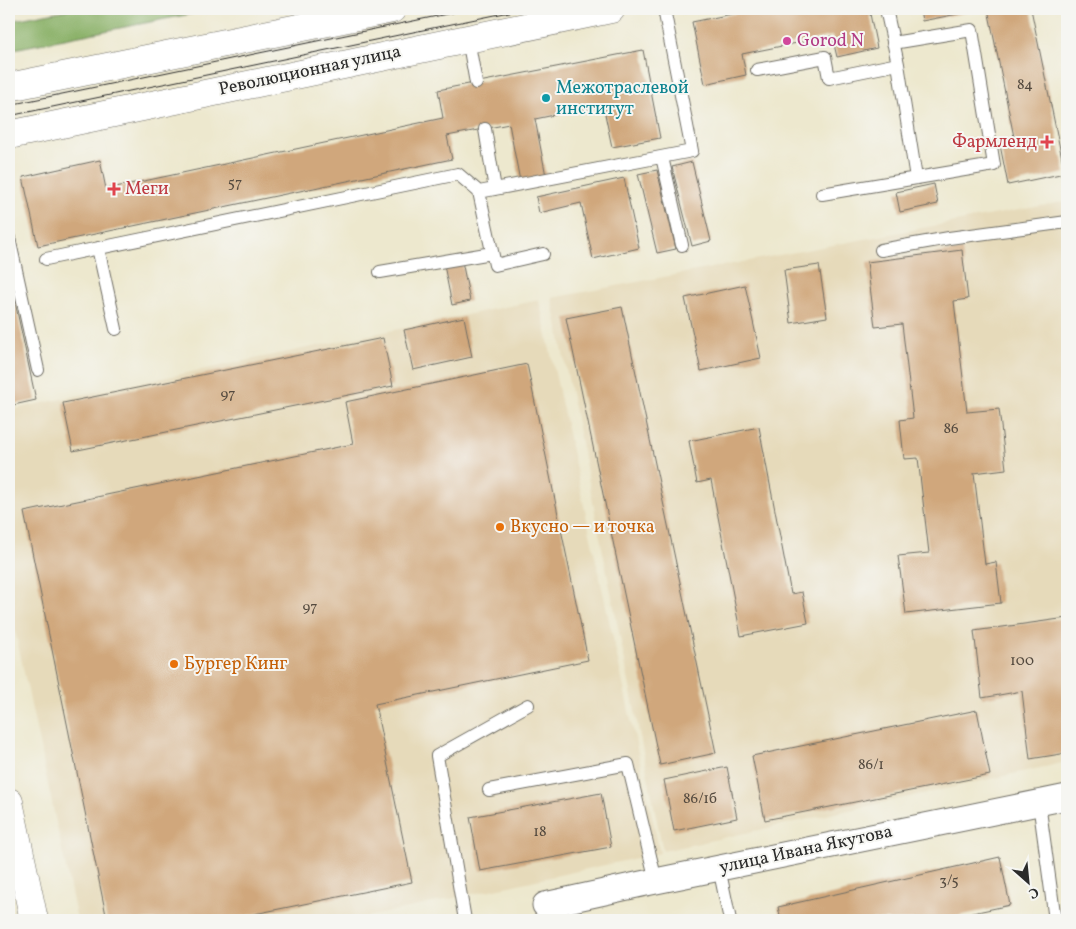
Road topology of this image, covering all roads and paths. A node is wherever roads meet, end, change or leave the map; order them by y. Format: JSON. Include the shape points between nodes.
{"nodes":[{"id":1,"x":392,"y":9,"type":"edge"},
{"id":2,"x":611,"y":9,"type":"edge"},
{"id":3,"x":664,"y":9,"type":"edge"},
{"id":4,"x":886,"y":9,"type":"edge"},
{"id":5,"x":468,"y":39,"type":"junction"},
{"id":6,"x":893,"y":43,"type":"junction"},
{"id":7,"x":898,"y":64,"type":"junction"},
{"id":8,"x":757,"y":70,"type":"dead end"},
{"id":9,"x":476,"y":82,"type":"dead end"},
{"id":10,"x":9,"y":87,"type":"edge"},
{"id":11,"x":485,"y":129,"type":"dead end"},
{"id":12,"x":9,"y":135,"type":"edge"},
{"id":13,"x":662,"y":157,"type":"junction"},
{"id":14,"x":916,"y":178,"type":"junction"},
{"id":15,"x":495,"y":189,"type":"junction"},
{"id":16,"x":479,"y":192,"type":"junction"},
{"id":17,"x":822,"y":194,"type":"dead end"},
{"id":18,"x":1067,"y":222,"type":"edge"},
{"id":19,"x":9,"y":238,"type":"edge"},
{"id":20,"x":682,"y":245,"type":"dead end"},
{"id":21,"x":98,"y":248,"type":"junction"},
{"id":22,"x":881,"y":250,"type":"dead end"},
{"id":23,"x":492,"y":254,"type":"junction"},
{"id":24,"x":543,"y":254,"type":"dead end"},
{"id":25,"x":46,"y":259,"type":"dead end"},
{"id":26,"x":380,"y":272,"type":"dead end"},
{"id":27,"x":116,"y":329,"type":"dead end"},
{"id":28,"x":38,"y":370,"type":"dead end"},
{"id":29,"x":528,"y":705,"type":"dead end"},
{"id":30,"x":489,"y":790,"type":"dead end"},
{"id":31,"x":1067,"y":797,"type":"edge"},
{"id":32,"x":9,"y":802,"type":"edge"},
{"id":33,"x":1039,"y":803,"type":"junction"},
{"id":34,"x":719,"y":868,"type":"junction"},
{"id":35,"x":656,"y":881,"type":"junction"},
{"id":36,"x":546,"y":913,"type":"edge"},
{"id":37,"x":34,"y":920,"type":"edge"},
{"id":38,"x":466,"y":920,"type":"edge"},
{"id":39,"x":730,"y":920,"type":"edge"},
{"id":40,"x":1054,"y":920,"type":"edge"}],
"edges":[{"from":1,"to":10,"type":"main road"},
{"from":2,"to":5,"type":"main road","name":"Революционная улица"},
{"from":3,"to":13,"type":"lane","via":[[692,151]]},
{"from":4,"to":6,"type":"lane"},
{"from":5,"to":9,"type":"lane"},
{"from":5,"to":12,"type":"main road","name":"Революционная улица"},
{"from":6,"to":7,"type":"lane"},
{"from":6,"to":14,"type":"lane","via":[[972,30],[994,165]]},
{"from":7,"to":8,"type":"lane","via":[[829,78],[825,57]]},
{"from":7,"to":14,"type":"lane"},
{"from":11,"to":15,"type":"lane"},
{"from":13,"to":15,"type":"lane"},
{"from":13,"to":20,"type":"lane"},
{"from":14,"to":17,"type":"lane"},
{"from":15,"to":16,"type":"lane"},
{"from":16,"to":21,"type":"lane","via":[[458,174]]},
{"from":16,"to":23,"type":"lane"},
{"from":18,"to":22,"type":"lane"},
{"from":19,"to":28,"type":"lane"},
{"from":21,"to":25,"type":"lane"},
{"from":21,"to":27,"type":"lane"},
{"from":23,"to":24,"type":"lane","via":[[494,265]]},
{"from":23,"to":26,"type":"lane"},
{"from":29,"to":38,"type":"lane","via":[[438,756]]},
{"from":30,"to":35,"type":"lane","via":[[628,764]]},
{"from":31,"to":33,"type":"street","name":"улица Ивана Якутова"},
{"from":32,"to":37,"type":"main road"},
{"from":33,"to":34,"type":"street","name":"улица Ивана Якутова"},
{"from":33,"to":40,"type":"lane"},
{"from":34,"to":35,"type":"street","name":"улица Ивана Якутова"},
{"from":34,"to":39,"type":"lane"},
{"from":35,"to":36,"type":"street","name":"улица Ивана Якутова"}]}
